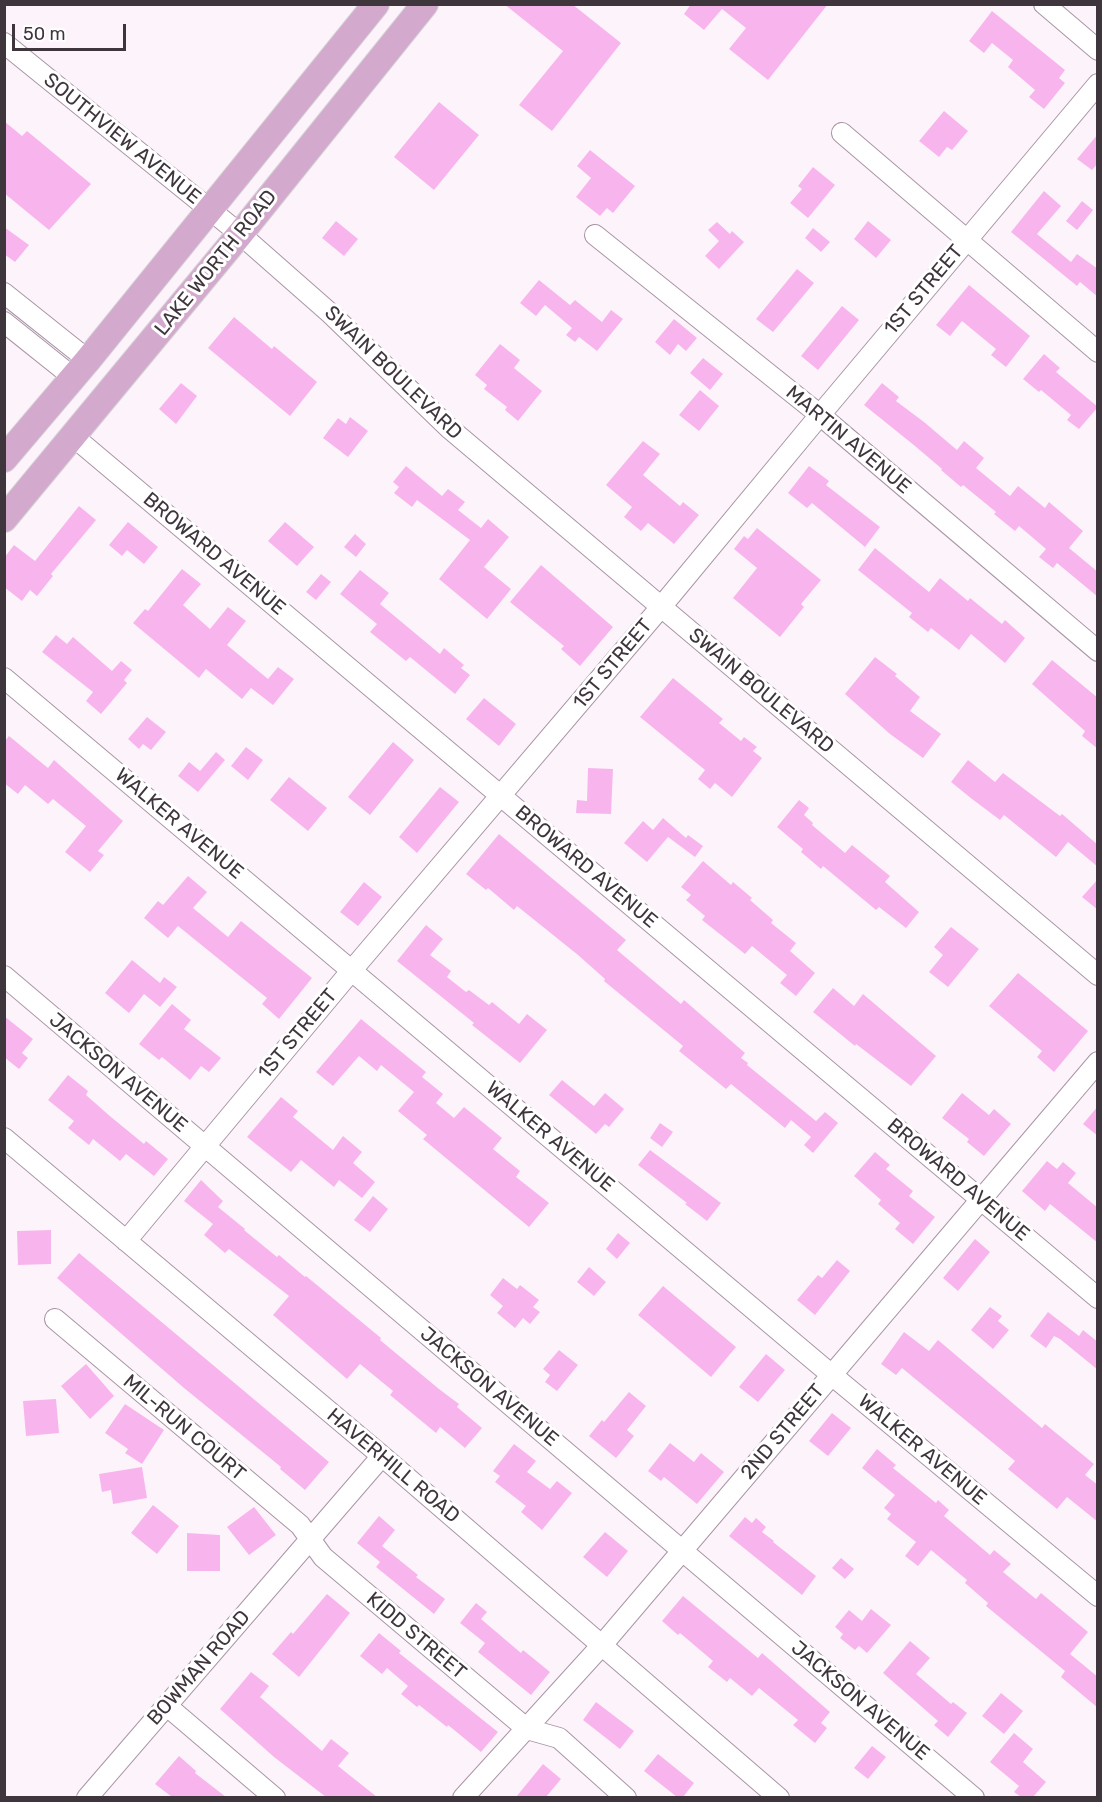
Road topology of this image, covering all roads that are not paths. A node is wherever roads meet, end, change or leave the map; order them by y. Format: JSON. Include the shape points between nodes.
{"nodes":[{"id":1,"x":376,"y":4,"type":"edge"},
{"id":2,"x":425,"y":4,"type":"edge"},
{"id":3,"x":1044,"y":4,"type":"edge"},
{"id":4,"x":4,"y":43,"type":"edge"},
{"id":5,"x":1098,"y":50,"type":"edge"},
{"id":6,"x":1098,"y":84,"type":"edge"},
{"id":7,"x":842,"y":133,"type":"dead end"},
{"id":8,"x":210,"y":210,"type":"junction"},
{"id":9,"x":240,"y":234,"type":"junction"},
{"id":10,"x":595,"y":235,"type":"dead end"},
{"id":11,"x":965,"y":240,"type":"junction"},
{"id":12,"x":4,"y":293,"type":"edge"},
{"id":13,"x":4,"y":322,"type":"edge"},
{"id":14,"x":1098,"y":352,"type":"edge"},
{"id":15,"x":81,"y":369,"type":"junction"},
{"id":16,"x":820,"y":415,"type":"junction"},
{"id":17,"x":74,"y":436,"type":"junction"},
{"id":18,"x":4,"y":459,"type":"edge"},
{"id":19,"x":4,"y":519,"type":"edge"},
{"id":20,"x":661,"y":607,"type":"junction"},
{"id":21,"x":1098,"y":651,"type":"edge"},
{"id":22,"x":4,"y":678,"type":"edge"},
{"id":23,"x":501,"y":795,"type":"junction"},
{"id":24,"x":352,"y":970,"type":"junction"},
{"id":25,"x":1098,"y":975,"type":"edge"},
{"id":26,"x":4,"y":976,"type":"edge"},
{"id":27,"x":1098,"y":1062,"type":"edge"},
{"id":28,"x":4,"y":1138,"type":"edge"},
{"id":29,"x":204,"y":1146,"type":"junction"},
{"id":30,"x":981,"y":1200,"type":"junction"},
{"id":31,"x":126,"y":1241,"type":"junction"},
{"id":32,"x":1098,"y":1298,"type":"edge"},
{"id":33,"x":55,"y":1319,"type":"dead end"},
{"id":34,"x":832,"y":1375,"type":"junction"},
{"id":35,"x":382,"y":1456,"type":"junction"},
{"id":36,"x":311,"y":1539,"type":"junction"},
{"id":37,"x":683,"y":1550,"type":"junction"},
{"id":38,"x":1098,"y":1596,"type":"edge"},
{"id":39,"x":603,"y":1646,"type":"junction"},
{"id":40,"x":167,"y":1706,"type":"junction"},
{"id":41,"x":526,"y":1729,"type":"junction"},
{"id":42,"x":87,"y":1797,"type":"edge"},
{"id":43,"x":275,"y":1797,"type":"edge"},
{"id":44,"x":463,"y":1797,"type":"edge"},
{"id":45,"x":626,"y":1797,"type":"edge"},
{"id":46,"x":779,"y":1797,"type":"edge"},
{"id":47,"x":974,"y":1797,"type":"edge"}],
"edges":[{"from":1,"to":8,"type":"main road","name":"LAKE WORTH ROAD"},
{"from":2,"to":9,"type":"main road","name":"LAKE WORTH ROAD"},
{"from":3,"to":5,"type":"street"},
{"from":4,"to":8,"type":"street","name":"SOUTHVIEW AVENUE"},
{"from":6,"to":11,"type":"street","name":"1ST STREET"},
{"from":7,"to":11,"type":"street"},
{"from":8,"to":9,"type":"street","name":"SOUTHVIEW AVENUE"},
{"from":8,"to":15,"type":"main road","name":"LAKE WORTH ROAD"},
{"from":9,"to":17,"type":"main road","name":"LAKE WORTH ROAD"},
{"from":9,"to":20,"type":"street","name":"SWAIN BOULEVARD","via":[[331,314],[449,428]]},
{"from":10,"to":16,"type":"street","name":"MARTIN AVENUE"},
{"from":11,"to":14,"type":"street"},
{"from":11,"to":16,"type":"street","name":"1ST STREET"},
{"from":12,"to":15,"type":"street"},
{"from":13,"to":15,"type":"street"},
{"from":15,"to":18,"type":"main road","name":"LAKE WORTH ROAD"},
{"from":16,"to":20,"type":"street","name":"1ST STREET"},
{"from":16,"to":21,"type":"street","name":"MARTIN AVENUE"},
{"from":17,"to":19,"type":"main road","name":"LAKE WORTH ROAD"},
{"from":17,"to":23,"type":"street","name":"BROWARD AVENUE"},
{"from":20,"to":23,"type":"street","name":"1ST STREET"},
{"from":20,"to":25,"type":"street","name":"SWAIN BOULEVARD"},
{"from":22,"to":24,"type":"street","name":"WALKER AVENUE"},
{"from":23,"to":24,"type":"street","name":"1ST STREET"},
{"from":23,"to":30,"type":"street","name":"BROWARD AVENUE"},
{"from":24,"to":29,"type":"street","name":"1ST STREET"},
{"from":24,"to":34,"type":"street","name":"WALKER AVENUE"},
{"from":26,"to":29,"type":"street","name":"JACKSON AVENUE"},
{"from":27,"to":30,"type":"street","name":"2ND STREET"},
{"from":28,"to":31,"type":"street","name":"HAVERHILL ROAD"},
{"from":29,"to":31,"type":"street","name":"1ST STREET"},
{"from":29,"to":37,"type":"street","name":"JACKSON AVENUE"},
{"from":30,"to":32,"type":"street","name":"BROWARD AVENUE"},
{"from":30,"to":34,"type":"street","name":"2ND STREET"},
{"from":31,"to":35,"type":"street","name":"HAVERHILL ROAD"},
{"from":33,"to":36,"type":"street","name":"MIL-RUN COURT","via":[[300,1525]]},
{"from":34,"to":37,"type":"street","name":"2ND STREET"},
{"from":34,"to":38,"type":"street","name":"WALKER AVENUE"},
{"from":35,"to":36,"type":"street","name":"BOWMAN ROAD"},
{"from":35,"to":39,"type":"street","name":"HAVERHILL ROAD"},
{"from":36,"to":40,"type":"street","name":"BOWMAN ROAD"},
{"from":36,"to":41,"type":"street","name":"KIDD STREET","via":[[323,1557]]},
{"from":37,"to":39,"type":"street","name":"2ND STREET"},
{"from":37,"to":47,"type":"street","name":"JACKSON AVENUE"},
{"from":39,"to":41,"type":"street","name":"2ND STREET"},
{"from":39,"to":46,"type":"street","name":"HAVERHILL ROAD"},
{"from":40,"to":42,"type":"street","name":"BOWMAN ROAD"},
{"from":40,"to":43,"type":"street"},
{"from":41,"to":44,"type":"street","name":"2ND STREET"},
{"from":41,"to":45,"type":"street","via":[[559,1738]]}]}
